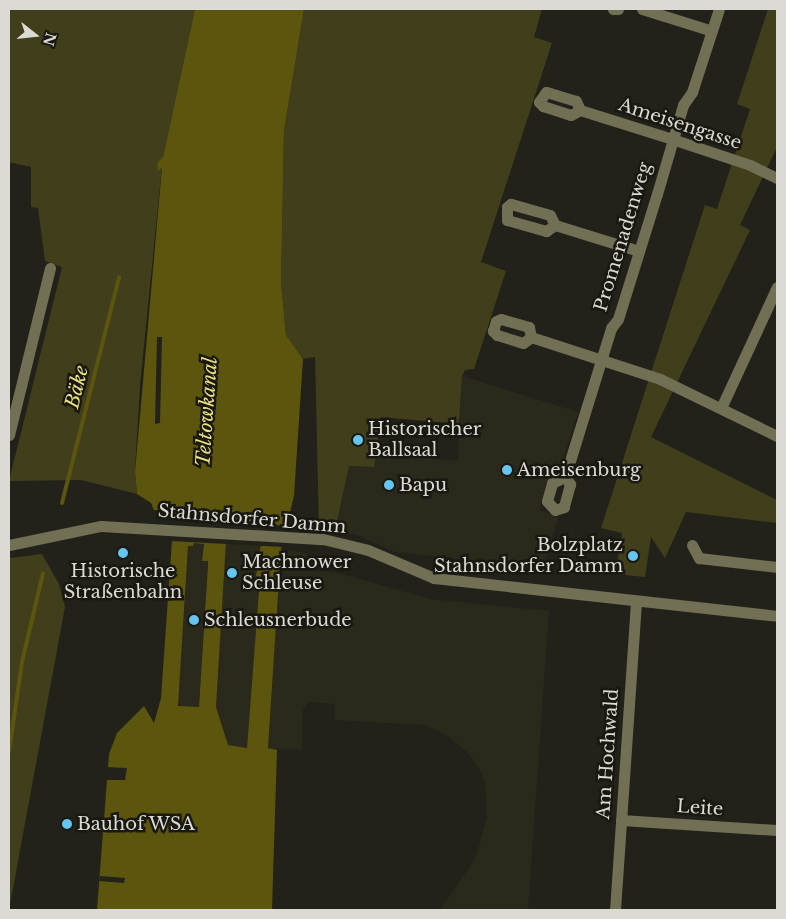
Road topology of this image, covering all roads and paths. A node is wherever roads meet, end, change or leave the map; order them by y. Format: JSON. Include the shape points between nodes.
{"nodes":[{"id":1,"x":642,"y":9,"type":"edge"},
{"id":2,"x":719,"y":9,"type":"edge"},
{"id":3,"x":712,"y":31,"type":"junction"},
{"id":4,"x":576,"y":112,"type":"dead end"},
{"id":5,"x":672,"y":139,"type":"junction"},
{"id":6,"x":777,"y":178,"type":"edge"},
{"id":7,"x":550,"y":228,"type":"dead end"},
{"id":8,"x":639,"y":251,"type":"junction"},
{"id":9,"x":50,"y":268,"type":"dead end"},
{"id":10,"x":777,"y":287,"type":"edge"},
{"id":11,"x":773,"y":307,"type":"edge"},
{"id":12,"x":531,"y":337,"type":"dead end"},
{"id":13,"x":601,"y":360,"type":"junction"},
{"id":14,"x":721,"y":408,"type":"junction"},
{"id":15,"x":9,"y":435,"type":"edge"},
{"id":16,"x":777,"y":436,"type":"edge"},
{"id":17,"x":565,"y":477,"type":"dead end"},
{"id":18,"x":9,"y":545,"type":"edge"},
{"id":19,"x":692,"y":545,"type":"dead end"},
{"id":20,"x":777,"y":567,"type":"edge"},
{"id":21,"x":636,"y":601,"type":"junction"},
{"id":22,"x":777,"y":616,"type":"edge"},
{"id":23,"x":621,"y":820,"type":"junction"},
{"id":24,"x":777,"y":830,"type":"edge"},
{"id":25,"x":615,"y":910,"type":"edge"}],
"edges":[{"from":1,"to":3,"type":"street"},
{"from":2,"to":3,"type":"street","name":"Promenadenweg"},
{"from":3,"to":5,"type":"street","name":"Promenadenweg"},
{"from":4,"to":5,"type":"street","name":"Ameisengasse"},
{"from":5,"to":6,"type":"street","name":"Ameisengasse","via":[[750,165]]},
{"from":5,"to":8,"type":"street","name":"Promenadenweg"},
{"from":7,"to":8,"type":"street"},
{"from":8,"to":13,"type":"street","name":"Promenadenweg"},
{"from":9,"to":15,"type":"street"},
{"from":10,"to":11,"type":"street"},
{"from":11,"to":14,"type":"street"},
{"from":12,"to":13,"type":"street"},
{"from":13,"to":14,"type":"street","via":[[660,379]]},
{"from":13,"to":17,"type":"street","name":"Promenadenweg"},
{"from":14,"to":16,"type":"street"},
{"from":18,"to":21,"type":"street","name":"Stahnsdorfer Damm","via":[[91,527],[296,537],[353,546],[434,578]]},
{"from":19,"to":20,"type":"street","via":[[699,558]]},
{"from":21,"to":22,"type":"street","name":"Stahnsdorfer Damm"},
{"from":21,"to":23,"type":"street","name":"Am Hochwald"},
{"from":23,"to":24,"type":"street","name":"Leite"},
{"from":23,"to":25,"type":"street","name":"Am Hochwald"}]}
